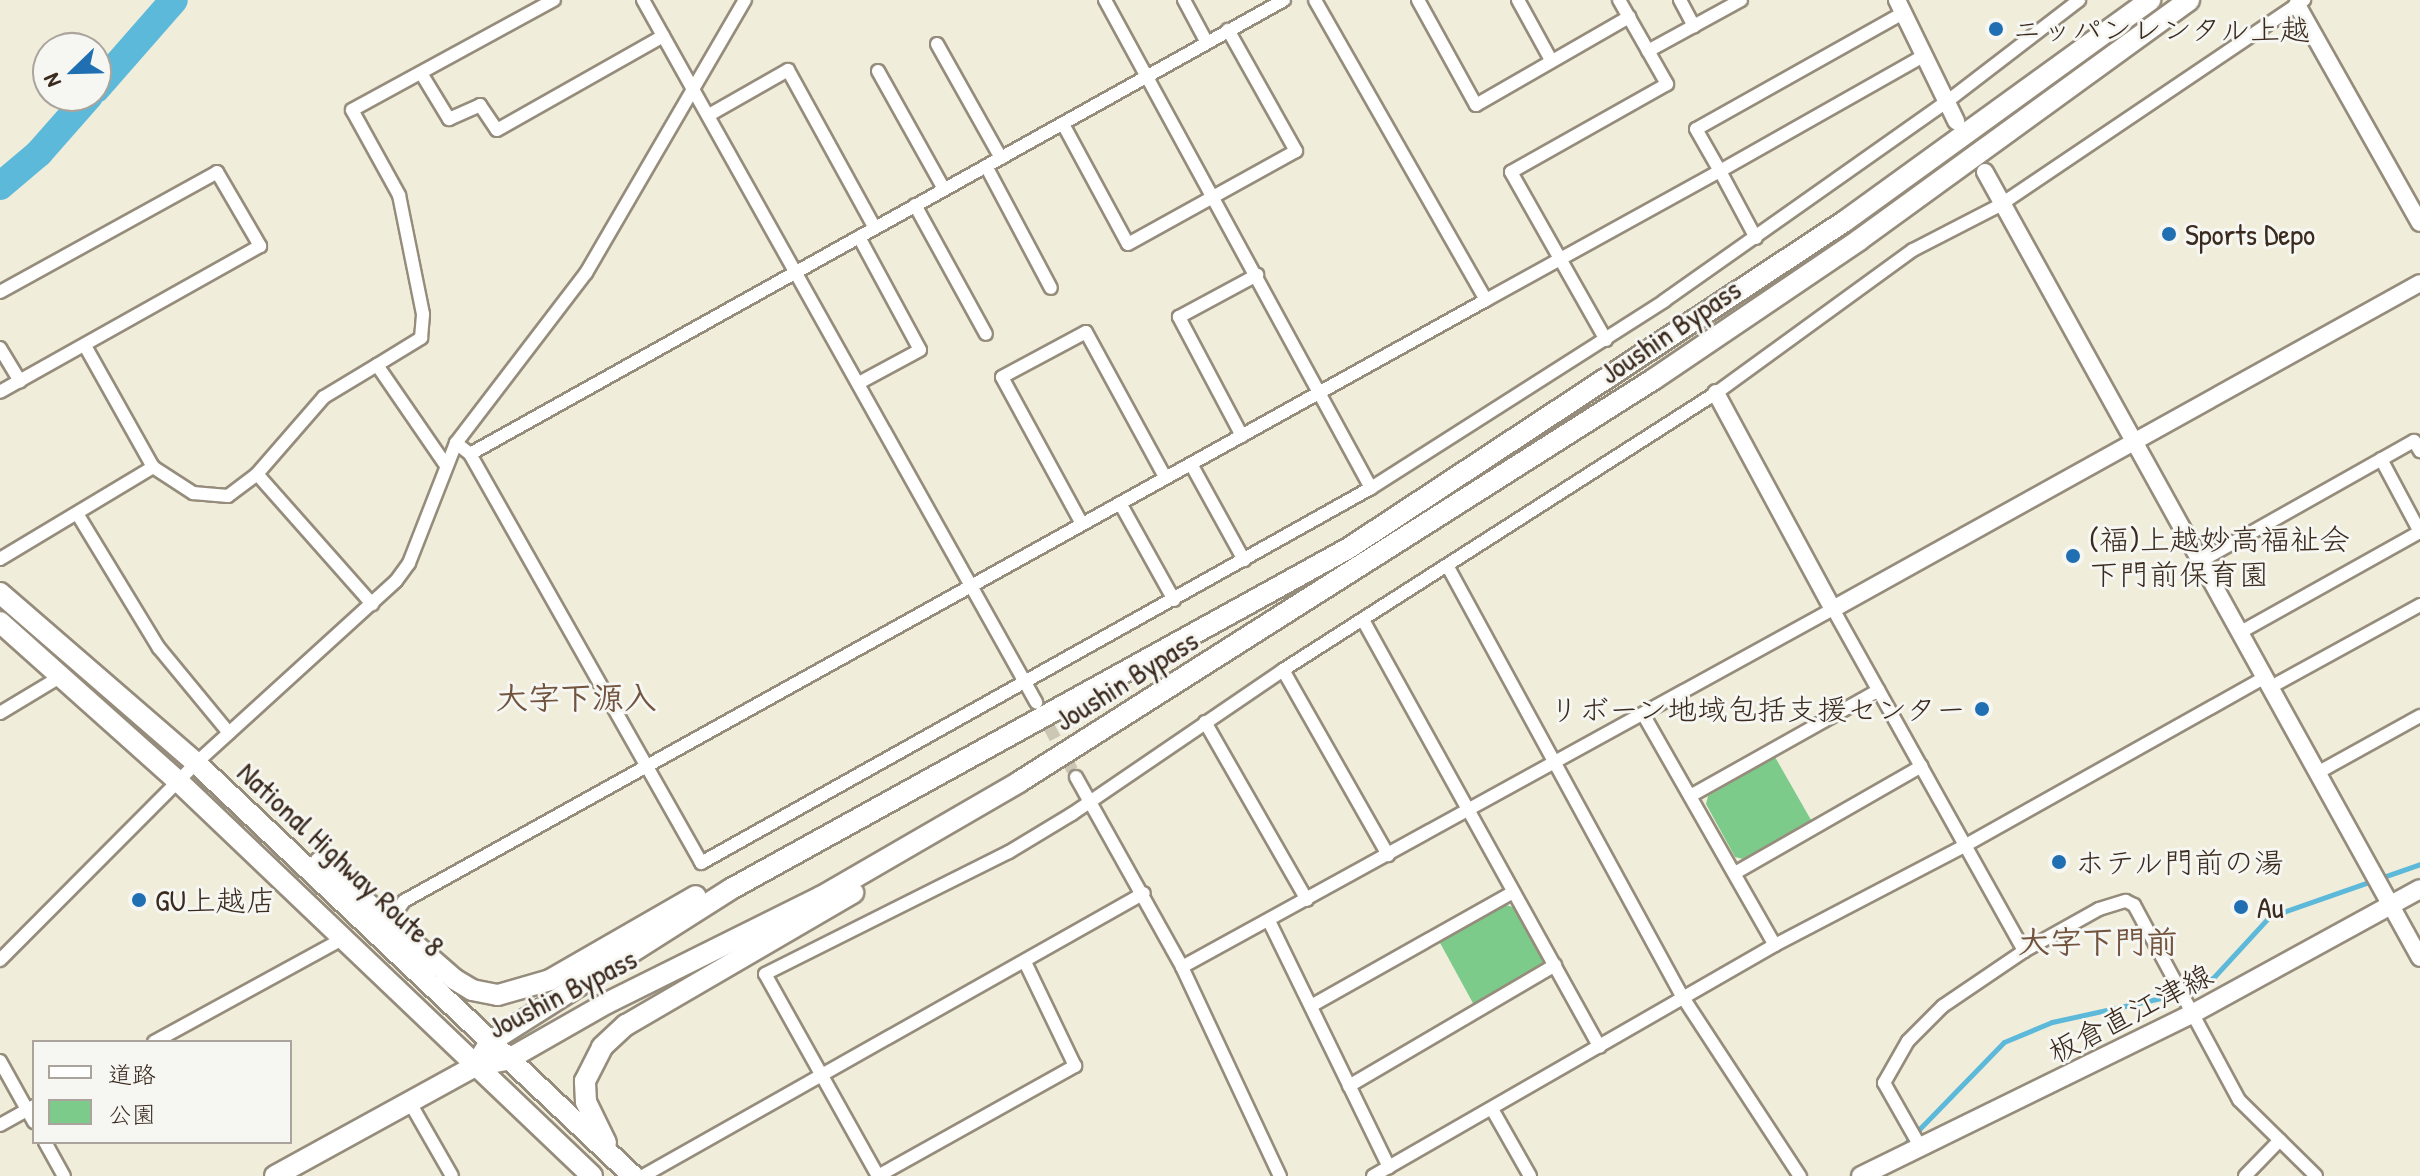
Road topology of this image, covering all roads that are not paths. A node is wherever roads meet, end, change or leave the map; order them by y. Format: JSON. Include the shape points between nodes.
{"nodes":[{"id":1,"x":554,"y":0,"type":"edge"},
{"id":2,"x":643,"y":0,"type":"edge"},
{"id":3,"x":745,"y":0,"type":"edge"},
{"id":4,"x":1105,"y":0,"type":"edge"},
{"id":5,"x":1184,"y":0,"type":"edge"},
{"id":6,"x":1284,"y":0,"type":"edge"},
{"id":7,"x":1315,"y":0,"type":"edge"},
{"id":8,"x":1418,"y":0,"type":"edge"},
{"id":9,"x":1518,"y":0,"type":"edge"},
{"id":10,"x":1619,"y":0,"type":"edge"},
{"id":11,"x":1680,"y":0,"type":"edge"},
{"id":12,"x":1741,"y":0,"type":"edge"},
{"id":13,"x":2079,"y":0,"type":"edge"},
{"id":14,"x":2149,"y":0,"type":"edge"},
{"id":15,"x":2189,"y":0,"type":"edge"},
{"id":16,"x":2300,"y":2,"type":"edge"},
{"id":17,"x":1900,"y":6,"type":"edge"},
{"id":18,"x":1629,"y":17,"type":"junction"},
{"id":19,"x":1694,"y":26,"type":"junction"},
{"id":20,"x":1228,"y":30,"type":"junction"},
{"id":21,"x":663,"y":36,"type":"junction"},
{"id":22,"x":1206,"y":41,"type":"junction"},
{"id":23,"x":937,"y":44,"type":"dead end"},
{"id":24,"x":1648,"y":51,"type":"junction"},
{"id":25,"x":1923,"y":56,"type":"junction"},
{"id":26,"x":1551,"y":60,"type":"junction"},
{"id":27,"x":878,"y":71,"type":"dead end"},
{"id":28,"x":421,"y":73,"type":"junction"},
{"id":29,"x":1145,"y":77,"type":"junction"},
{"id":30,"x":695,"y":90,"type":"junction"},
{"id":31,"x":1945,"y":103,"type":"junction"},
{"id":32,"x":709,"y":115,"type":"junction"},
{"id":33,"x":1956,"y":121,"type":"dead end"},
{"id":34,"x":1063,"y":124,"type":"junction"},
{"id":35,"x":1001,"y":158,"type":"junction"},
{"id":36,"x":986,"y":166,"type":"junction"},
{"id":37,"x":1720,"y":171,"type":"junction"},
{"id":38,"x":1985,"y":172,"type":"dead end"},
{"id":39,"x":944,"y":189,"type":"junction"},
{"id":40,"x":1211,"y":198,"type":"junction"},
{"id":41,"x":915,"y":205,"type":"junction"},
{"id":42,"x":2000,"y":205,"type":"junction"},
{"id":43,"x":2420,"y":223,"type":"edge"},
{"id":44,"x":875,"y":228,"type":"junction"},
{"id":45,"x":859,"y":237,"type":"junction"},
{"id":46,"x":1756,"y":238,"type":"junction"},
{"id":47,"x":1561,"y":259,"type":"junction"},
{"id":48,"x":796,"y":271,"type":"junction"},
{"id":49,"x":1257,"y":275,"type":"junction"},
{"id":50,"x":2420,"y":283,"type":"edge"},
{"id":51,"x":1051,"y":288,"type":"dead end"},
{"id":52,"x":0,"y":292,"type":"edge"},
{"id":53,"x":1486,"y":300,"type":"junction"},
{"id":54,"x":986,"y":334,"type":"dead end"},
{"id":55,"x":1606,"y":340,"type":"junction"},
{"id":56,"x":85,"y":346,"type":"junction"},
{"id":57,"x":0,"y":348,"type":"edge"},
{"id":58,"x":377,"y":365,"type":"junction"},
{"id":59,"x":20,"y":381,"type":"junction"},
{"id":60,"x":859,"y":383,"type":"junction"},
{"id":61,"x":0,"y":392,"type":"edge"},
{"id":62,"x":1320,"y":393,"type":"junction"},
{"id":63,"x":1716,"y":393,"type":"junction"},
{"id":64,"x":1242,"y":436,"type":"junction"},
{"id":65,"x":2132,"y":440,"type":"junction"},
{"id":66,"x":456,"y":443,"type":"junction"},
{"id":67,"x":2420,"y":451,"type":"edge"},
{"id":68,"x":470,"y":454,"type":"junction"},
{"id":69,"x":2381,"y":459,"type":"junction"},
{"id":70,"x":445,"y":464,"type":"junction"},
{"id":71,"x":1191,"y":464,"type":"junction"},
{"id":72,"x":153,"y":467,"type":"junction"},
{"id":73,"x":257,"y":474,"type":"junction"},
{"id":74,"x":1165,"y":477,"type":"junction"},
{"id":75,"x":1371,"y":488,"type":"junction"},
{"id":76,"x":1120,"y":503,"type":"junction"},
{"id":77,"x":78,"y":515,"type":"junction"},
{"id":78,"x":1082,"y":524,"type":"junction"},
{"id":79,"x":2420,"y":532,"type":"edge"},
{"id":80,"x":0,"y":559,"type":"edge"},
{"id":81,"x":1244,"y":560,"type":"junction"},
{"id":82,"x":2199,"y":562,"type":"junction"},
{"id":83,"x":1448,"y":567,"type":"junction"},
{"id":84,"x":971,"y":585,"type":"junction"},
{"id":85,"x":0,"y":593,"type":"edge"},
{"id":86,"x":1174,"y":600,"type":"junction"},
{"id":87,"x":372,"y":604,"type":"junction"},
{"id":88,"x":2420,"y":605,"type":"edge"},
{"id":89,"x":1833,"y":609,"type":"junction"},
{"id":90,"x":1363,"y":620,"type":"junction"},
{"id":91,"x":0,"y":622,"type":"edge"},
{"id":92,"x":2239,"y":633,"type":"junction"},
{"id":93,"x":1283,"y":670,"type":"junction"},
{"id":94,"x":63,"y":675,"type":"junction"},
{"id":95,"x":1022,"y":679,"type":"junction"},
{"id":96,"x":2266,"y":683,"type":"junction"},
{"id":97,"x":1879,"y":690,"type":"junction"},
{"id":98,"x":1036,"y":702,"type":"tunnel mouth"},
{"id":99,"x":0,"y":713,"type":"edge"},
{"id":100,"x":1643,"y":714,"type":"junction"},
{"id":101,"x":2420,"y":716,"type":"edge"},
{"id":102,"x":1205,"y":722,"type":"junction"},
{"id":103,"x":229,"y":733,"type":"junction"},
{"id":104,"x":1557,"y":762,"type":"junction"},
{"id":105,"x":196,"y":763,"type":"junction"},
{"id":106,"x":1922,"y":766,"type":"junction"},
{"id":107,"x":648,"y":767,"type":"junction"},
{"id":108,"x":2317,"y":773,"type":"junction"},
{"id":109,"x":1076,"y":777,"type":"tunnel mouth"},
{"id":110,"x":178,"y":781,"type":"junction"},
{"id":111,"x":1019,"y":782,"type":"junction"},
{"id":112,"x":1692,"y":795,"type":"junction"},
{"id":113,"x":1090,"y":799,"type":"junction"},
{"id":114,"x":1470,"y":811,"type":"junction"},
{"id":115,"x":837,"y":827,"type":"junction"},
{"id":116,"x":1966,"y":845,"type":"junction"},
{"id":117,"x":1388,"y":855,"type":"junction"},
{"id":118,"x":1735,"y":873,"type":"junction"},
{"id":119,"x":2420,"y":889,"type":"edge"},
{"id":120,"x":1513,"y":892,"type":"junction"},
{"id":121,"x":1144,"y":893,"type":"junction"},
{"id":122,"x":1307,"y":900,"type":"junction"},
{"id":123,"x":2391,"y":909,"type":"junction"},
{"id":124,"x":1269,"y":921,"type":"junction"},
{"id":125,"x":384,"y":928,"type":"junction"},
{"id":126,"x":344,"y":938,"type":"junction"},
{"id":127,"x":1775,"y":945,"type":"junction"},
{"id":128,"x":2024,"y":951,"type":"junction"},
{"id":129,"x":2420,"y":958,"type":"edge"},
{"id":130,"x":0,"y":960,"type":"edge"},
{"id":131,"x":1026,"y":964,"type":"junction"},
{"id":132,"x":1555,"y":965,"type":"junction"},
{"id":133,"x":1182,"y":967,"type":"junction"},
{"id":134,"x":1684,"y":999,"type":"junction"},
{"id":135,"x":1311,"y":1006,"type":"junction"},
{"id":136,"x":2190,"y":1015,"type":"junction"},
{"id":137,"x":158,"y":1040,"type":"edge"},
{"id":138,"x":490,"y":1042,"type":"junction"},
{"id":139,"x":1600,"y":1047,"type":"junction"},
{"id":140,"x":507,"y":1060,"type":"junction"},
{"id":141,"x":0,"y":1061,"type":"edge"},
{"id":142,"x":475,"y":1066,"type":"junction"},
{"id":143,"x":822,"y":1073,"type":"junction"},
{"id":144,"x":1349,"y":1086,"type":"junction"},
{"id":145,"x":409,"y":1101,"type":"junction"},
{"id":146,"x":1492,"y":1109,"type":"junction"},
{"id":147,"x":32,"y":1113,"type":"edge"},
{"id":148,"x":0,"y":1125,"type":"edge"},
{"id":149,"x":2280,"y":1140,"type":"junction"},
{"id":150,"x":46,"y":1144,"type":"edge"},
{"id":151,"x":1921,"y":1148,"type":"junction"},
{"id":152,"x":617,"y":1161,"type":"junction"},
{"id":153,"x":1389,"y":1167,"type":"junction"},
{"id":154,"x":64,"y":1176,"type":"edge"},
{"id":155,"x":275,"y":1176,"type":"edge"},
{"id":156,"x":452,"y":1176,"type":"edge"},
{"id":157,"x":592,"y":1176,"type":"edge"},
{"id":158,"x":633,"y":1176,"type":"edge"},
{"id":159,"x":643,"y":1176,"type":"edge"},
{"id":160,"x":878,"y":1176,"type":"edge"},
{"id":161,"x":1280,"y":1176,"type":"edge"},
{"id":162,"x":1373,"y":1176,"type":"edge"},
{"id":163,"x":1530,"y":1176,"type":"edge"},
{"id":164,"x":1800,"y":1176,"type":"edge"},
{"id":165,"x":1861,"y":1176,"type":"edge"},
{"id":166,"x":2245,"y":1176,"type":"edge"},
{"id":167,"x":2316,"y":1176,"type":"edge"}],
"edges":[{"from":1,"to":28,"type":"street"},
{"from":2,"to":21,"type":"street"},
{"from":3,"to":30,"type":"street"},
{"from":4,"to":29,"type":"street"},
{"from":5,"to":22,"type":"street"},
{"from":6,"to":20,"type":"street"},
{"from":7,"to":53,"type":"street"},
{"from":8,"to":26,"type":"street","via":[[1476,105]]},
{"from":9,"to":26,"type":"street"},
{"from":10,"to":18,"type":"street"},
{"from":11,"to":19,"type":"street"},
{"from":12,"to":19,"type":"street"},
{"from":13,"to":31,"type":"street"},
{"from":14,"to":115,"type":"highway","name":"Joushin Bypass","via":[[1845,221],[1349,548],[957,767]]},
{"from":15,"to":111,"type":"highway","name":"Joushin Bypass","via":[[1859,240],[1654,379]]},
{"from":16,"to":42,"type":"street"},
{"from":16,"to":43,"type":"street"},
{"from":17,"to":25,"type":"street"},
{"from":17,"to":37,"type":"street","via":[[1696,129]]},
{"from":18,"to":24,"type":"street"},
{"from":18,"to":26,"type":"street"},
{"from":19,"to":24,"type":"street"},
{"from":20,"to":22,"type":"street"},
{"from":20,"to":40,"type":"street","via":[[1296,151]]},
{"from":21,"to":28,"type":"street","via":[[497,130],[480,105],[449,119]]},
{"from":21,"to":30,"type":"street"},
{"from":22,"to":29,"type":"street"},
{"from":23,"to":35,"type":"street"},
{"from":24,"to":47,"type":"street","via":[[1667,84],[1511,172]]},
{"from":25,"to":31,"type":"street"},
{"from":25,"to":37,"type":"street"},
{"from":27,"to":39,"type":"street"},
{"from":28,"to":58,"type":"street","via":[[352,110],[399,195],[423,314],[421,338]]},
{"from":29,"to":34,"type":"street"},
{"from":29,"to":40,"type":"street"},
{"from":30,"to":32,"type":"street"},
{"from":30,"to":66,"type":"street","via":[[586,273]]},
{"from":31,"to":33,"type":"street"},
{"from":31,"to":46,"type":"street"},
{"from":32,"to":44,"type":"street","via":[[788,70]]},
{"from":32,"to":48,"type":"street"},
{"from":34,"to":35,"type":"street"},
{"from":34,"to":40,"type":"street","via":[[1128,244]]},
{"from":35,"to":36,"type":"street"},
{"from":36,"to":39,"type":"street"},
{"from":36,"to":51,"type":"street"},
{"from":37,"to":46,"type":"street"},
{"from":37,"to":47,"type":"street"},
{"from":38,"to":42,"type":"street"},
{"from":39,"to":41,"type":"street"},
{"from":40,"to":49,"type":"street"},
{"from":41,"to":44,"type":"street"},
{"from":41,"to":54,"type":"street"},
{"from":42,"to":63,"type":"street","via":[[1913,250]]},
{"from":42,"to":65,"type":"street"},
{"from":44,"to":45,"type":"street"},
{"from":45,"to":48,"type":"street"},
{"from":45,"to":60,"type":"street","via":[[920,350]]},
{"from":46,"to":55,"type":"street"},
{"from":47,"to":53,"type":"street"},
{"from":47,"to":55,"type":"street"},
{"from":48,"to":60,"type":"street"},
{"from":48,"to":68,"type":"street"},
{"from":49,"to":62,"type":"street"},
{"from":49,"to":64,"type":"street","via":[[1179,317]]},
{"from":50,"to":65,"type":"street"},
{"from":52,"to":56,"type":"street","via":[[217,172],[260,246]]},
{"from":53,"to":62,"type":"street"},
{"from":55,"to":75,"type":"street"},
{"from":56,"to":59,"type":"street"},
{"from":56,"to":72,"type":"street"},
{"from":57,"to":59,"type":"street"},
{"from":58,"to":70,"type":"street"},
{"from":58,"to":73,"type":"street","via":[[324,397]]},
{"from":59,"to":61,"type":"street"},
{"from":60,"to":84,"type":"street"},
{"from":62,"to":64,"type":"street"},
{"from":62,"to":75,"type":"street"},
{"from":63,"to":83,"type":"street"},
{"from":63,"to":89,"type":"street"},
{"from":64,"to":71,"type":"street"},
{"from":65,"to":82,"type":"street"},
{"from":65,"to":89,"type":"street"},
{"from":66,"to":68,"type":"street"},
{"from":66,"to":70,"type":"street"},
{"from":67,"to":69,"type":"street","via":[[2414,441]]},
{"from":68,"to":107,"type":"street"},
{"from":69,"to":79,"type":"street"},
{"from":69,"to":82,"type":"street"},
{"from":70,"to":87,"type":"street","via":[[409,563]]},
{"from":71,"to":74,"type":"street"},
{"from":71,"to":81,"type":"street"},
{"from":72,"to":73,"type":"street","via":[[177,487],[219,498]]},
{"from":72,"to":77,"type":"street"},
{"from":73,"to":87,"type":"street"},
{"from":74,"to":76,"type":"street"},
{"from":74,"to":78,"type":"street","via":[[1086,332],[1002,377]]},
{"from":75,"to":81,"type":"street"},
{"from":76,"to":78,"type":"street"},
{"from":76,"to":86,"type":"street"},
{"from":77,"to":80,"type":"street"},
{"from":77,"to":103,"type":"street","via":[[159,648]]},
{"from":78,"to":84,"type":"street"},
{"from":79,"to":92,"type":"street"},
{"from":81,"to":86,"type":"street"},
{"from":82,"to":92,"type":"street"},
{"from":83,"to":90,"type":"street"},
{"from":83,"to":104,"type":"street"},
{"from":84,"to":95,"type":"street"},
{"from":84,"to":107,"type":"street"},
{"from":85,"to":105,"type":"highway","name":"National Highway Route 8"},
{"from":86,"to":95,"type":"street"},
{"from":87,"to":103,"type":"street"},
{"from":88,"to":96,"type":"street"},
{"from":89,"to":97,"type":"street"},
{"from":89,"to":100,"type":"street"},
{"from":90,"to":93,"type":"street"},
{"from":90,"to":114,"type":"street"},
{"from":91,"to":94,"type":"highway","name":"National Highway Route 8"},
{"from":92,"to":96,"type":"street"},
{"from":93,"to":102,"type":"street"},
{"from":93,"to":117,"type":"street"},
{"from":94,"to":99,"type":"street"},
{"from":94,"to":110,"type":"highway","name":"National Highway Route 8"},
{"from":95,"to":98,"type":"street"},
{"from":95,"to":107,"type":"street","via":[[701,863]]},
{"from":96,"to":108,"type":"street"},
{"from":96,"to":116,"type":"street"},
{"from":97,"to":106,"type":"street"},
{"from":97,"to":112,"type":"street"},
{"from":100,"to":104,"type":"street"},
{"from":100,"to":112,"type":"street"},
{"from":101,"to":108,"type":"street"},
{"from":102,"to":113,"type":"street"},
{"from":102,"to":122,"type":"street"},
{"from":103,"to":105,"type":"street"},
{"from":104,"to":114,"type":"street"},
{"from":104,"to":134,"type":"street"},
{"from":105,"to":110,"type":"street"},
{"from":105,"to":125,"type":"highway","name":"National Highway Route 8","via":[[262,826],[323,865]]},
{"from":106,"to":116,"type":"street"},
{"from":106,"to":118,"type":"street"},
{"from":107,"to":125,"type":"street","via":[[404,901]]},
{"from":108,"to":123,"type":"street"},
{"from":109,"to":113,"type":"street"},
{"from":110,"to":126,"type":"highway","name":"National Highway Route 8"},
{"from":110,"to":130,"type":"street"},
{"from":111,"to":140,"type":"highway","name":"Joushin Bypass","via":[[821,897],[607,1003]]},
{"from":111,"to":152,"type":"highway","via":[[825,911],[626,1025],[602,1047],[585,1081],[586,1102]]},
{"from":112,"to":118,"type":"street"},
{"from":113,"to":121,"type":"street"},
{"from":113,"to":143,"type":"street","via":[[1009,852],[765,974]]},
{"from":114,"to":117,"type":"street"},
{"from":114,"to":120,"type":"street"},
{"from":115,"to":125,"type":"highway","via":[[726,879],[550,980],[511,993],[481,993],[462,985]]},
{"from":115,"to":138,"type":"highway","name":"Joushin Bypass"},
{"from":116,"to":127,"type":"street"},
{"from":116,"to":128,"type":"street"},
{"from":117,"to":122,"type":"street"},
{"from":118,"to":127,"type":"street"},
{"from":119,"to":123,"type":"main road","name":"板倉直江津線"},
{"from":120,"to":132,"type":"street"},
{"from":120,"to":135,"type":"street"},
{"from":121,"to":131,"type":"street"},
{"from":121,"to":133,"type":"street"},
{"from":122,"to":124,"type":"street"},
{"from":123,"to":129,"type":"street"},
{"from":123,"to":136,"type":"main road","name":"板倉直江津線"},
{"from":124,"to":133,"type":"street"},
{"from":124,"to":135,"type":"street"},
{"from":125,"to":138,"type":"highway","name":"National Highway Route 8"},
{"from":126,"to":137,"type":"street"},
{"from":126,"to":142,"type":"highway","name":"National Highway Route 8"},
{"from":127,"to":134,"type":"street"},
{"from":128,"to":136,"type":"street","via":[[2099,909],[2126,901],[2134,905]]},
{"from":128,"to":151,"type":"street","via":[[1943,1006],[1888,1069],[1884,1083]]},
{"from":131,"to":143,"type":"street"},
{"from":131,"to":160,"type":"street","via":[[1075,1066]]},
{"from":132,"to":139,"type":"street"},
{"from":132,"to":144,"type":"street"},
{"from":133,"to":161,"type":"street"},
{"from":134,"to":139,"type":"street"},
{"from":134,"to":164,"type":"street"},
{"from":135,"to":144,"type":"street"},
{"from":136,"to":149,"type":"street","via":[[2239,1100]]},
{"from":136,"to":151,"type":"main road","name":"板倉直江津線"},
{"from":138,"to":140,"type":"highway","name":"National Highway Route 8"},
{"from":138,"to":142,"type":"highway","name":"Joushin Bypass"},
{"from":139,"to":146,"type":"street"},
{"from":140,"to":142,"type":"highway","name":"Joushin Bypass"},
{"from":140,"to":152,"type":"highway","name":"National Highway Route 8"},
{"from":141,"to":147,"type":"street"},
{"from":142,"to":145,"type":"highway"},
{"from":142,"to":157,"type":"highway","name":"National Highway Route 8"},
{"from":143,"to":159,"type":"street"},
{"from":143,"to":160,"type":"street"},
{"from":144,"to":153,"type":"street"},
{"from":145,"to":155,"type":"highway"},
{"from":145,"to":156,"type":"street"},
{"from":146,"to":153,"type":"street"},
{"from":146,"to":163,"type":"street"},
{"from":147,"to":148,"type":"street"},
{"from":149,"to":166,"type":"street"},
{"from":149,"to":167,"type":"street"},
{"from":150,"to":154,"type":"street"},
{"from":151,"to":165,"type":"main road","name":"板倉直江津線"},
{"from":152,"to":158,"type":"highway","name":"National Highway Route 8"},
{"from":153,"to":162,"type":"street"}]}
